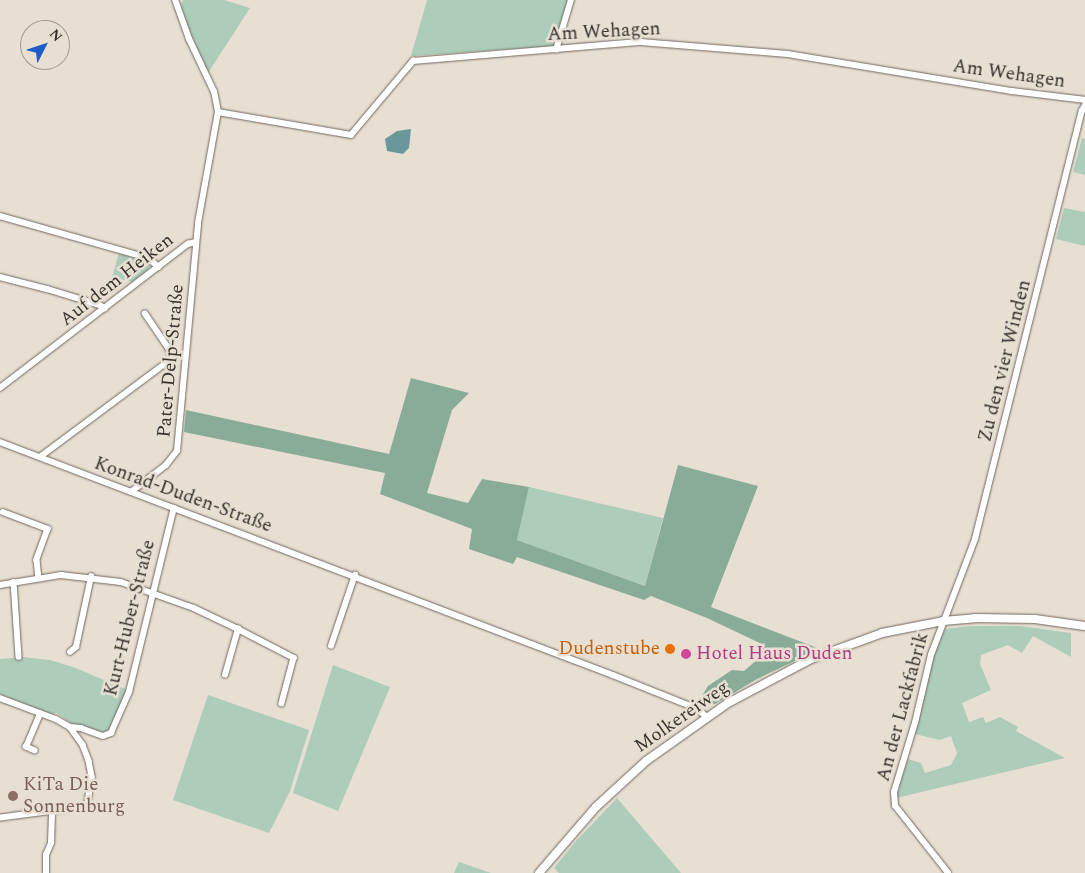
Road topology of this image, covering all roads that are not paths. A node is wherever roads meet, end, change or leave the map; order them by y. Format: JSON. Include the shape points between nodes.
{"nodes":[{"id":1,"x":571,"y":0,"type":"edge"},
{"id":2,"x":177,"y":2,"type":"edge"},
{"id":3,"x":556,"y":50,"type":"junction"},
{"id":4,"x":1085,"y":100,"type":"edge"},
{"id":5,"x":1085,"y":105,"type":"edge"},
{"id":6,"x":218,"y":112,"type":"junction"},
{"id":7,"x":0,"y":216,"type":"edge"},
{"id":8,"x":196,"y":242,"type":"junction"},
{"id":9,"x":159,"y":266,"type":"junction"},
{"id":10,"x":0,"y":277,"type":"edge"},
{"id":11,"x":105,"y":308,"type":"junction"},
{"id":12,"x":145,"y":314,"type":"dead end"},
{"id":13,"x":0,"y":388,"type":"edge"},
{"id":14,"x":0,"y":442,"type":"edge"},
{"id":15,"x":40,"y":457,"type":"junction"},
{"id":16,"x":131,"y":492,"type":"junction"},
{"id":17,"x":174,"y":508,"type":"junction"},
{"id":18,"x":3,"y":512,"type":"dead end"},
{"id":19,"x":355,"y":576,"type":"junction"},
{"id":20,"x":91,"y":577,"type":"junction"},
{"id":21,"x":39,"y":578,"type":"junction"},
{"id":22,"x":14,"y":582,"type":"junction"},
{"id":23,"x":0,"y":585,"type":"edge"},
{"id":24,"x":152,"y":593,"type":"junction"},
{"id":25,"x":943,"y":621,"type":"junction"},
{"id":26,"x":1085,"y":626,"type":"edge"},
{"id":27,"x":238,"y":629,"type":"junction"},
{"id":28,"x":331,"y":646,"type":"dead end"},
{"id":29,"x":70,"y":652,"type":"dead end"},
{"id":30,"x":20,"y":657,"type":"dead end"},
{"id":31,"x":225,"y":676,"type":"dead end"},
{"id":32,"x":0,"y":698,"type":"edge"},
{"id":33,"x":282,"y":702,"type":"dead end"},
{"id":34,"x":40,"y":714,"type":"junction"},
{"id":35,"x":707,"y":716,"type":"junction"},
{"id":36,"x":70,"y":727,"type":"junction"},
{"id":37,"x":35,"y":751,"type":"dead end"},
{"id":38,"x":52,"y":812,"type":"junction"},
{"id":39,"x":0,"y":818,"type":"edge"},
{"id":40,"x":46,"y":873,"type":"edge"},
{"id":41,"x":539,"y":873,"type":"edge"},
{"id":42,"x":948,"y":873,"type":"edge"}],
"edges":[{"from":1,"to":3,"type":"street"},
{"from":2,"to":6,"type":"street","name":"Auf dem Heiken","via":[[189,39],[214,92]]},
{"from":3,"to":4,"type":"street","name":"Am Wehagen","via":[[641,42],[788,54]]},
{"from":3,"to":6,"type":"street","name":"Am Wehagen","via":[[413,61],[351,135]]},
{"from":5,"to":25,"type":"street","name":"Zu den vier Winden","via":[[975,539]]},
{"from":6,"to":8,"type":"street","name":"Auf dem Heiken"},
{"from":7,"to":9,"type":"street","via":[[148,258]]},
{"from":8,"to":9,"type":"street","name":"Auf dem Heiken","via":[[188,244]]},
{"from":8,"to":16,"type":"street","name":"Pater-Delp-Straße","via":[[177,451]]},
{"from":9,"to":11,"type":"street","name":"Auf dem Heiken"},
{"from":10,"to":11,"type":"street","via":[[48,288]]},
{"from":11,"to":13,"type":"street","name":"Auf dem Heiken"},
{"from":12,"to":15,"type":"street","via":[[172,355],[169,361]]},
{"from":14,"to":15,"type":"street","name":"Konrad-Duden-Straße"},
{"from":15,"to":16,"type":"street","name":"Konrad-Duden-Straße"},
{"from":16,"to":17,"type":"street","name":"Konrad-Duden-Straße"},
{"from":17,"to":19,"type":"street","name":"Konrad-Duden-Straße"},
{"from":17,"to":24,"type":"street","name":"Kurt-Huber-Straße"},
{"from":18,"to":21,"type":"street","via":[[48,529],[37,560]]},
{"from":19,"to":28,"type":"street"},
{"from":19,"to":35,"type":"street","name":"Konrad-Duden-Straße","via":[[686,704]]},
{"from":20,"to":21,"type":"street","via":[[61,575]]},
{"from":20,"to":24,"type":"street","via":[[121,582]]},
{"from":20,"to":29,"type":"street","via":[[76,647]]},
{"from":21,"to":22,"type":"street"},
{"from":22,"to":23,"type":"street"},
{"from":22,"to":30,"type":"street"},
{"from":24,"to":27,"type":"street"},
{"from":24,"to":36,"type":"street","name":"Kurt-Huber-Straße","via":[[130,692],[111,733],[103,736]]},
{"from":25,"to":26,"type":"main road","name":"Molkereiweg","via":[[1026,618]]},
{"from":25,"to":35,"type":"main road","name":"Molkereiweg","via":[[882,633],[820,655],[761,683]]},
{"from":25,"to":42,"type":"street","name":"An der Lackfabrik","via":[[893,799],[895,806]]},
{"from":27,"to":31,"type":"street"},
{"from":27,"to":33,"type":"street","via":[[294,658]]},
{"from":32,"to":34,"type":"street"},
{"from":34,"to":36,"type":"street"},
{"from":34,"to":37,"type":"street","via":[[26,746]]},
{"from":35,"to":41,"type":"main road","name":"Molkereiweg","via":[[623,781],[571,834]]},
{"from":36,"to":38,"type":"street","via":[[83,745],[89,761],[92,776],[88,802],[84,807]]},
{"from":38,"to":39,"type":"street"},
{"from":38,"to":40,"type":"street"}]}
